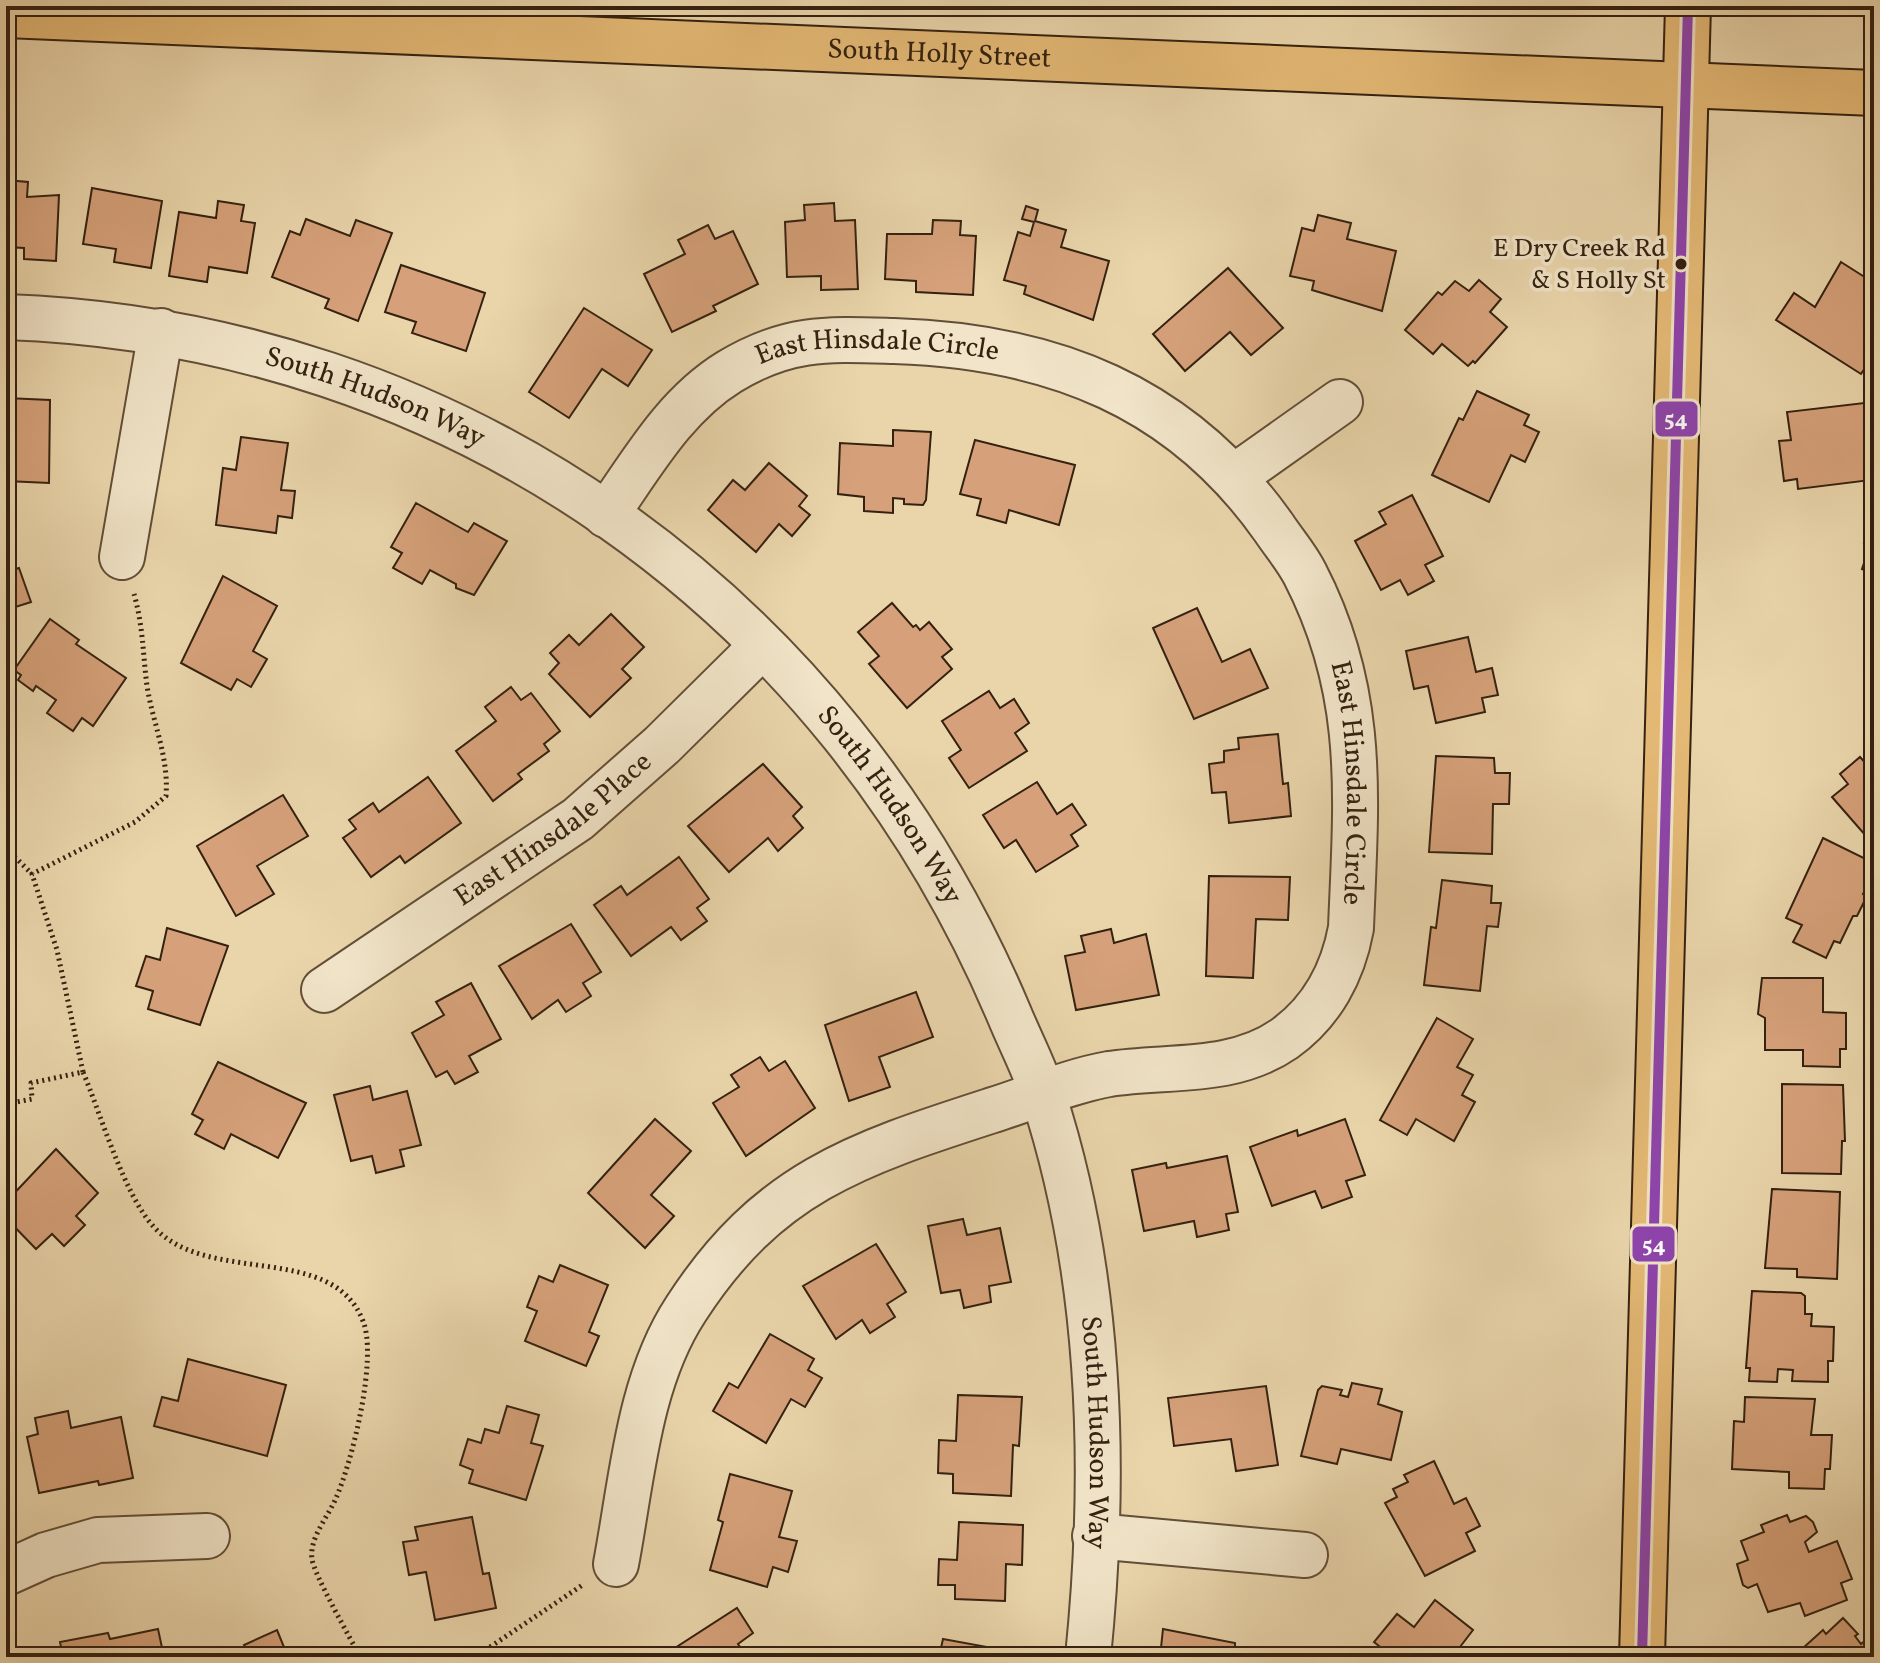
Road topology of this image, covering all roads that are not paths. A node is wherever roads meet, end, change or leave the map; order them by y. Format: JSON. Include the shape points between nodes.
{"nodes":[{"id":1,"x":1688,"y":6,"type":"edge"},
{"id":2,"x":6,"y":15,"type":"edge"},
{"id":3,"x":1685,"y":83,"type":"junction"},
{"id":4,"x":1874,"y":93,"type":"edge"},
{"id":5,"x":6,"y":317,"type":"edge"},
{"id":6,"x":161,"y":331,"type":"junction"},
{"id":7,"x":1340,"y":402,"type":"dead end"},
{"id":8,"x":1234,"y":477,"type":"junction"},
{"id":9,"x":606,"y":515,"type":"junction"},
{"id":10,"x":122,"y":557,"type":"road end"},
{"id":11,"x":762,"y":646,"type":"junction"},
{"id":12,"x":324,"y":990,"type":"dead end"},
{"id":13,"x":1043,"y":1094,"type":"junction"},
{"id":14,"x":207,"y":1536,"type":"dead end"},
{"id":15,"x":1095,"y":1536,"type":"junction"},
{"id":16,"x":1305,"y":1555,"type":"dead end"},
{"id":17,"x":616,"y":1564,"type":"road end"},
{"id":18,"x":6,"y":1573,"type":"edge"},
{"id":19,"x":1088,"y":1657,"type":"edge"},
{"id":20,"x":1642,"y":1657,"type":"edge"}],
"edges":[{"from":1,"to":3,"type":"main road"},
{"from":2,"to":3,"type":"main road","name":"South Holly Street"},
{"from":3,"to":4,"type":"main road","name":"South Holly Street"},
{"from":3,"to":20,"type":"main road"},
{"from":5,"to":6,"type":"street","name":"South Hudson Way"},
{"from":6,"to":9,"type":"street","name":"South Hudson Way","via":[[257,351],[428,411],[492,442]]},
{"from":6,"to":10,"type":"street"},
{"from":7,"to":8,"type":"street"},
{"from":8,"to":9,"type":"street","name":"East Hinsdale Circle","via":[[1158,414],[1113,388],[1051,363],[958,343],[818,339],[794,343],[729,372],[687,406]]},
{"from":8,"to":13,"type":"street","name":"East Hinsdale Circle","via":[[1304,572],[1331,632],[1348,689],[1357,786],[1347,950],[1333,985],[1312,1015],[1283,1039],[1248,1057],[1226,1065],[1094,1077]]},
{"from":9,"to":11,"type":"street","name":"South Hudson Way","via":[[658,551]]},
{"from":11,"to":12,"type":"street","name":"East Hinsdale Place","via":[[578,819]]},
{"from":11,"to":13,"type":"street","name":"South Hudson Way","via":[[860,754],[942,875],[978,942]]},
{"from":13,"to":15,"type":"street","name":"South Hudson Way","via":[[1074,1215],[1089,1312],[1100,1436]]},
{"from":13,"to":17,"type":"street","name":"East Hinsdale Circle","via":[[844,1163],[784,1199],[719,1263],[684,1311],[662,1359],[645,1409]]},
{"from":14,"to":18,"type":"street","via":[[98,1540]]},
{"from":15,"to":16,"type":"street"},
{"from":15,"to":19,"type":"street","name":"South Hudson Way"}]}
